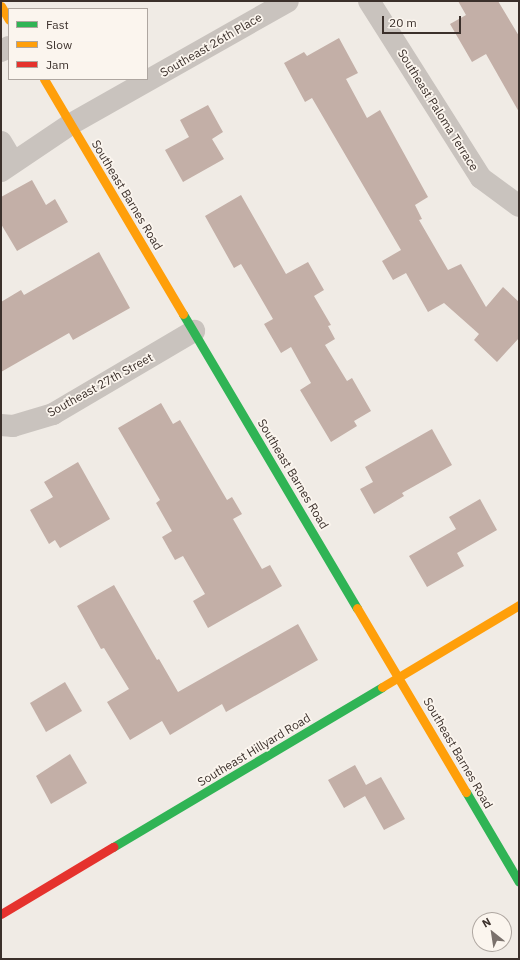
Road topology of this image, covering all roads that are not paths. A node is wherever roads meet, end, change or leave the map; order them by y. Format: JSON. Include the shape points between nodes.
{"nodes":[{"id":1,"x":288,"y":1,"type":"edge"},
{"id":2,"x":369,"y":1,"type":"edge"},
{"id":3,"x":1,"y":6,"type":"edge"},
{"id":4,"x":8,"y":18,"type":"edge"},
{"id":5,"x":45,"y":80,"type":"edge"},
{"id":6,"x":71,"y":124,"type":"junction"},
{"id":7,"x":1,"y":142,"type":"edge"},
{"id":8,"x":7,"y":167,"type":"edge"},
{"id":9,"x":519,"y":206,"type":"edge"},
{"id":10,"x":194,"y":331,"type":"junction"},
{"id":11,"x":1,"y":425,"type":"edge"},
{"id":12,"x":519,"y":605,"type":"edge"},
{"id":13,"x":399,"y":677,"type":"junction"},
{"id":14,"x":519,"y":882,"type":"edge"},
{"id":15,"x":1,"y":914,"type":"edge"}],
"edges":[{"from":1,"to":6,"type":"street","name":"Southeast 26th Place"},
{"from":2,"to":9,"type":"street","name":"Southeast Paloma Terrace","via":[[481,178]]},
{"from":3,"to":4,"type":"street"},
{"from":5,"to":6,"type":"street","name":"Southeast Barnes Road"},
{"from":6,"to":8,"type":"street","name":"Southeast 26th Place"},
{"from":6,"to":10,"type":"street","name":"Southeast Barnes Road"},
{"from":7,"to":8,"type":"street"},
{"from":10,"to":11,"type":"street","name":"Southeast 27th Street","via":[[53,414],[13,426]]},
{"from":10,"to":13,"type":"street","name":"Southeast Barnes Road"},
{"from":12,"to":13,"type":"street","name":"Southeast Hillyard Road"},
{"from":13,"to":14,"type":"street","name":"Southeast Barnes Road"},
{"from":13,"to":15,"type":"street","name":"Southeast Hillyard Road"}]}
